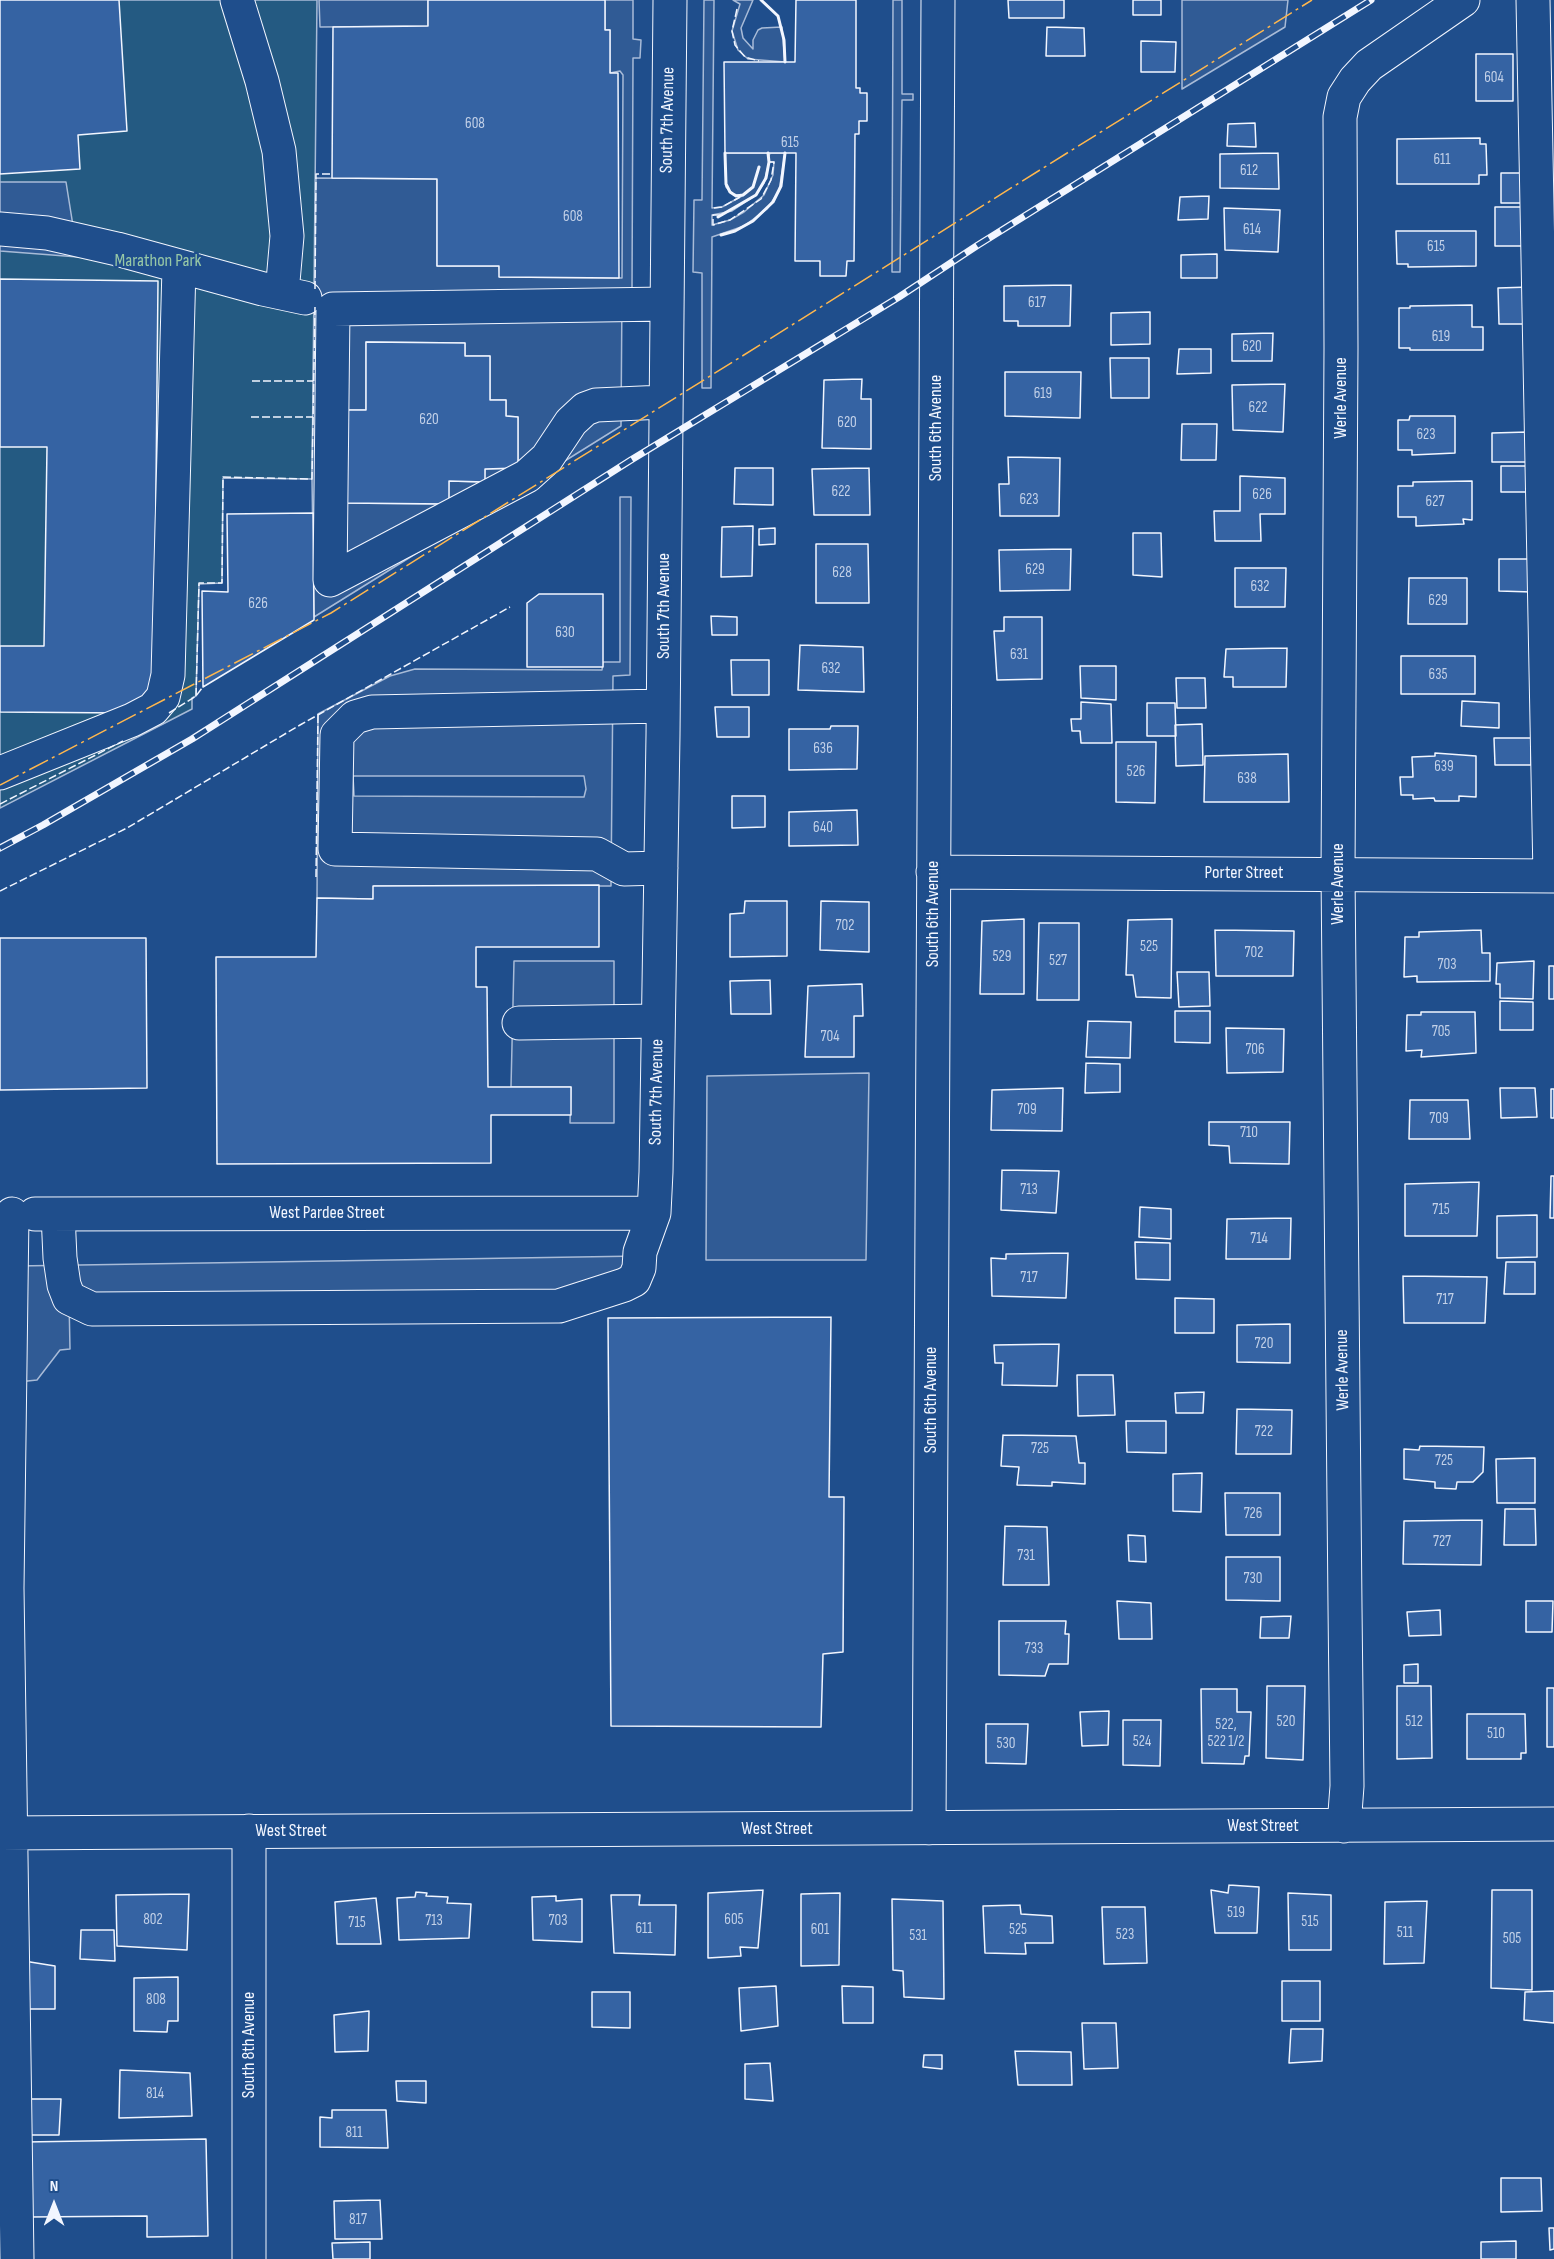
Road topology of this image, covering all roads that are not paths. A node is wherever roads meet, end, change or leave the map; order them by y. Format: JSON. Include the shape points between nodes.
{"nodes":[{"id":1,"x":237,"y":0,"type":"edge"},
{"id":2,"x":670,"y":0,"type":"edge"},
{"id":3,"x":938,"y":0,"type":"edge"},
{"id":4,"x":1463,"y":0,"type":"edge"},
{"id":5,"x":1533,"y":0,"type":"edge"},
{"id":6,"x":0,"y":229,"type":"edge"},
{"id":7,"x":179,"y":267,"type":"junction"},
{"id":8,"x":666,"y":304,"type":"junction"},
{"id":9,"x":664,"y":402,"type":"junction"},
{"id":10,"x":662,"y":706,"type":"junction"},
{"id":11,"x":0,"y":773,"type":"edge"},
{"id":12,"x":661,"y":868,"type":"junction"},
{"id":13,"x":933,"y":872,"type":"junction"},
{"id":14,"x":1338,"y":873,"type":"junction"},
{"id":15,"x":1552,"y":876,"type":"edge"},
{"id":16,"x":658,"y":1021,"type":"junction"},
{"id":17,"x":519,"y":1023,"type":"dead end"},
{"id":18,"x":654,"y":1213,"type":"junction"},
{"id":19,"x":6,"y":1214,"type":"edge"},
{"id":20,"x":58,"y":1214,"type":"junction"},
{"id":21,"x":1554,"y":1824,"type":"edge"},
{"id":22,"x":1344,"y":1826,"type":"junction"},
{"id":23,"x":929,"y":1828,"type":"junction"},
{"id":24,"x":249,"y":1831,"type":"junction"},
{"id":25,"x":5,"y":1833,"type":"edge"},
{"id":26,"x":17,"y":2259,"type":"edge"},
{"id":27,"x":249,"y":2259,"type":"edge"}],
"edges":[{"from":1,"to":7,"type":"street","via":[[279,150],[293,295]]},
{"from":2,"to":8,"type":"street","name":"South 7th Avenue"},
{"from":3,"to":13,"type":"street","name":"South 6th Avenue"},
{"from":4,"to":14,"type":"street","name":"Werle Avenue","via":[[1369,65],[1344,97],[1340,117]]},
{"from":5,"to":15,"type":"street"},
{"from":6,"to":7,"type":"street","via":[[47,233]]},
{"from":7,"to":11,"type":"street","via":[[168,675],[163,697],[153,709],[132,720]]},
{"from":8,"to":9,"type":"street","name":"South 7th Avenue"},
{"from":8,"to":9,"type":"street","via":[[333,309],[330,580],[527,476],[547,458],[585,409],[596,405]]},
{"from":9,"to":10,"type":"street","name":"South 7th Avenue"},
{"from":10,"to":12,"type":"street","name":"South 7th Avenue"},
{"from":10,"to":12,"type":"street","via":[[372,712],[355,717],[337,735],[335,849],[597,854],[624,869]]},
{"from":12,"to":16,"type":"street","name":"South 7th Avenue"},
{"from":13,"to":14,"type":"street","name":"Porter Street"},
{"from":13,"to":23,"type":"street","name":"South 6th Avenue"},
{"from":14,"to":15,"type":"street","name":"Porter Street"},
{"from":14,"to":22,"type":"street","name":"Werle Avenue","via":[[1347,1786]]},
{"from":16,"to":17,"type":"street"},
{"from":16,"to":18,"type":"street","name":"South 7th Avenue"},
{"from":18,"to":20,"type":"street","name":"West Pardee Street"},
{"from":18,"to":20,"type":"street","name":"South 7th Avenue","via":[[634,1280],[559,1306],[137,1309],[92,1309],[69,1299],[60,1258]]},
{"from":19,"to":20,"type":"street","name":"West Pardee Street"},
{"from":19,"to":25,"type":"street"},
{"from":21,"to":22,"type":"street","name":"West Street"},
{"from":22,"to":23,"type":"street","name":"West Street"},
{"from":23,"to":24,"type":"street","name":"West Street"},
{"from":24,"to":25,"type":"street","name":"West Street"},
{"from":24,"to":27,"type":"street","name":"South 8th Avenue"},
{"from":25,"to":26,"type":"street"}]}
